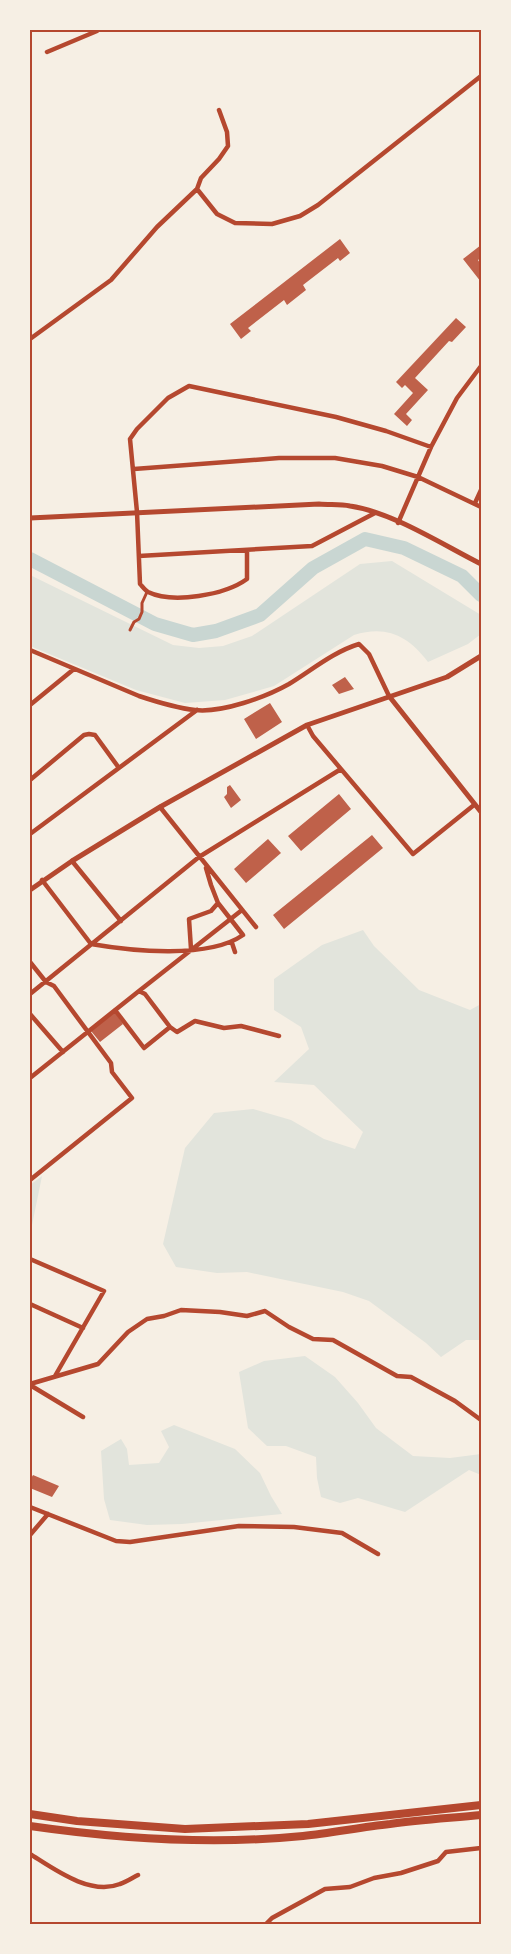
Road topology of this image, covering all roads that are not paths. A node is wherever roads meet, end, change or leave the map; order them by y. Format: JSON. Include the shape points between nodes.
{"nodes":[{"id":1,"x":96,"y":30,"type":"edge"},
{"id":2,"x":47,"y":52,"type":"dead end"},
{"id":3,"x":481,"y":76,"type":"edge"},
{"id":4,"x":219,"y":110,"type":"dead end"},
{"id":5,"x":197,"y":188,"type":"junction"},
{"id":6,"x":30,"y":339,"type":"edge"},
{"id":7,"x":481,"y":366,"type":"edge"},
{"id":8,"x":432,"y":447,"type":"junction"},
{"id":9,"x":134,"y":468,"type":"junction"},
{"id":10,"x":418,"y":477,"type":"junction"},
{"id":11,"x":481,"y":490,"type":"edge"},
{"id":12,"x":475,"y":504,"type":"junction"},
{"id":13,"x":481,"y":507,"type":"edge"},
{"id":14,"x":137,"y":512,"type":"junction"},
{"id":15,"x":376,"y":513,"type":"junction"},
{"id":16,"x":30,"y":518,"type":"edge"},
{"id":17,"x":398,"y":522,"type":"junction"},
{"id":18,"x":247,"y":550,"type":"junction"},
{"id":19,"x":139,"y":556,"type":"junction"},
{"id":20,"x":481,"y":564,"type":"edge"},
{"id":21,"x":147,"y":592,"type":"junction"},
{"id":22,"x":130,"y":630,"type":"dead end"},
{"id":23,"x":30,"y":650,"type":"edge"},
{"id":24,"x":481,"y":656,"type":"edge"},
{"id":25,"x":74,"y":668,"type":"junction"},
{"id":26,"x":389,"y":696,"type":"junction"},
{"id":27,"x":30,"y":705,"type":"edge"},
{"id":28,"x":197,"y":710,"type":"junction"},
{"id":29,"x":307,"y":725,"type":"junction"},
{"id":30,"x":119,"y":768,"type":"junction"},
{"id":31,"x":341,"y":769,"type":"junction"},
{"id":32,"x":30,"y":780,"type":"edge"},
{"id":33,"x":474,"y":805,"type":"junction"},
{"id":34,"x":160,"y":807,"type":"junction"},
{"id":35,"x":481,"y":812,"type":"edge"},
{"id":36,"x":30,"y":834,"type":"edge"},
{"id":37,"x":199,"y":857,"type":"junction"},
{"id":38,"x":72,"y":861,"type":"junction"},
{"id":39,"x":205,"y":865,"type":"junction"},
{"id":40,"x":42,"y":880,"type":"junction"},
{"id":41,"x":30,"y":890,"type":"edge"},
{"id":42,"x":218,"y":903,"type":"junction"},
{"id":43,"x":242,"y":910,"type":"junction"},
{"id":44,"x":230,"y":918,"type":"junction"},
{"id":45,"x":121,"y":920,"type":"junction"},
{"id":46,"x":256,"y":927,"type":"dead end"},
{"id":47,"x":232,"y":943,"type":"junction"},
{"id":48,"x":91,"y":944,"type":"junction"},
{"id":49,"x":191,"y":949,"type":"junction"},
{"id":50,"x":234,"y":952,"type":"dead end"},
{"id":51,"x":30,"y":962,"type":"edge"},
{"id":52,"x":46,"y":982,"type":"junction"},
{"id":53,"x":139,"y":991,"type":"junction"},
{"id":54,"x":30,"y":994,"type":"edge"},
{"id":55,"x":115,"y":1010,"type":"junction"},
{"id":56,"x":30,"y":1014,"type":"edge"},
{"id":57,"x":170,"y":1027,"type":"junction"},
{"id":58,"x":88,"y":1032,"type":"junction"},
{"id":59,"x":279,"y":1036,"type":"dead end"},
{"id":60,"x":63,"y":1052,"type":"junction"},
{"id":61,"x":30,"y":1078,"type":"edge"},
{"id":62,"x":30,"y":1180,"type":"edge"},
{"id":63,"x":30,"y":1259,"type":"edge"},
{"id":64,"x":30,"y":1304,"type":"edge"},
{"id":65,"x":83,"y":1328,"type":"junction"},
{"id":66,"x":55,"y":1376,"type":"junction"},
{"id":67,"x":30,"y":1385,"type":"edge"},
{"id":68,"x":83,"y":1417,"type":"dead end"},
{"id":69,"x":481,"y":1420,"type":"edge"},
{"id":70,"x":30,"y":1507,"type":"edge"},
{"id":71,"x":48,"y":1514,"type":"junction"},
{"id":72,"x":30,"y":1535,"type":"edge"},
{"id":73,"x":378,"y":1554,"type":"dead end"},
{"id":74,"x":481,"y":1805,"type":"edge"},
{"id":75,"x":30,"y":1814,"type":"edge"},
{"id":76,"x":481,"y":1815,"type":"edge"},
{"id":77,"x":30,"y":1826,"type":"edge"},
{"id":78,"x":481,"y":1848,"type":"edge"},
{"id":79,"x":30,"y":1854,"type":"edge"},
{"id":80,"x":138,"y":1876,"type":"dead end"},
{"id":81,"x":266,"y":1924,"type":"edge"}],
"edges":[{"from":1,"to":2,"type":"street"},
{"from":3,"to":5,"type":"street","via":[[300,216],[272,224],[235,223],[217,214]]},
{"from":4,"to":5,"type":"street","via":[[228,146],[201,178]]},
{"from":5,"to":6,"type":"street","via":[[110,280]]},
{"from":7,"to":8,"type":"street","via":[[457,398]]},
{"from":8,"to":9,"type":"street","via":[[336,417],[189,386],[168,398],[130,439]]},
{"from":8,"to":10,"type":"street"},
{"from":9,"to":10,"type":"street","via":[[279,458],[335,458],[382,466]]},
{"from":9,"to":14,"type":"street"},
{"from":10,"to":12,"type":"street"},
{"from":10,"to":17,"type":"street"},
{"from":11,"to":12,"type":"street"},
{"from":12,"to":13,"type":"street"},
{"from":14,"to":15,"type":"street","via":[[319,504],[350,506]]},
{"from":14,"to":16,"type":"street"},
{"from":14,"to":19,"type":"street"},
{"from":15,"to":17,"type":"street"},
{"from":15,"to":18,"type":"street","via":[[312,546]]},
{"from":17,"to":20,"type":"street"},
{"from":18,"to":19,"type":"street"},
{"from":18,"to":21,"type":"street","via":[[247,579],[235,587],[205,596],[168,596]]},
{"from":19,"to":21,"type":"street","via":[[140,584]]},
{"from":21,"to":22,"type":"street","via":[[139,619]]},
{"from":23,"to":25,"type":"street"},
{"from":24,"to":26,"type":"street","via":[[447,676]]},
{"from":25,"to":27,"type":"street"},
{"from":25,"to":28,"type":"street","via":[[139,696]]},
{"from":26,"to":28,"type":"street","via":[[369,654],[359,644],[345,648],[268,695],[229,706]]},
{"from":26,"to":29,"type":"street"},
{"from":26,"to":33,"type":"street"},
{"from":28,"to":30,"type":"street"},
{"from":29,"to":31,"type":"street"},
{"from":29,"to":34,"type":"street"},
{"from":30,"to":32,"type":"street","via":[[95,735],[89,734]]},
{"from":30,"to":36,"type":"street"},
{"from":31,"to":33,"type":"street","via":[[413,854]]},
{"from":31,"to":37,"type":"street"},
{"from":33,"to":35,"type":"street"},
{"from":34,"to":37,"type":"street"},
{"from":34,"to":38,"type":"street"},
{"from":37,"to":39,"type":"street"},
{"from":37,"to":45,"type":"street"},
{"from":38,"to":40,"type":"street"},
{"from":38,"to":45,"type":"street"},
{"from":39,"to":42,"type":"street"},
{"from":39,"to":43,"type":"street"},
{"from":40,"to":41,"type":"street"},
{"from":40,"to":48,"type":"street"},
{"from":42,"to":44,"type":"street"},
{"from":42,"to":49,"type":"street","via":[[211,911],[189,919]]},
{"from":43,"to":44,"type":"street"},
{"from":43,"to":46,"type":"street"},
{"from":44,"to":47,"type":"street","via":[[243,935]]},
{"from":44,"to":49,"type":"street"},
{"from":45,"to":48,"type":"street"},
{"from":47,"to":49,"type":"street"},
{"from":47,"to":50,"type":"street"},
{"from":48,"to":49,"type":"street","via":[[165,952]]},
{"from":48,"to":52,"type":"street"},
{"from":49,"to":53,"type":"street"},
{"from":51,"to":52,"type":"street"},
{"from":52,"to":54,"type":"street"},
{"from":52,"to":58,"type":"street","via":[[54,986]]},
{"from":53,"to":55,"type":"street"},
{"from":53,"to":57,"type":"street","via":[[145,994]]},
{"from":55,"to":57,"type":"street","via":[[144,1048]]},
{"from":55,"to":58,"type":"street"},
{"from":56,"to":60,"type":"street"},
{"from":57,"to":59,"type":"street","via":[[177,1032],[195,1021],[224,1028],[241,1026]]},
{"from":58,"to":60,"type":"street"},
{"from":58,"to":62,"type":"street","via":[[132,1098]]},
{"from":60,"to":61,"type":"street"},
{"from":63,"to":65,"type":"street","via":[[104,1291]]},
{"from":64,"to":65,"type":"street"},
{"from":65,"to":66,"type":"street"},
{"from":66,"to":67,"type":"street"},
{"from":66,"to":69,"type":"street","via":[[98,1364],[128,1332],[147,1319],[181,1310],[246,1316],[265,1312],[313,1339],[333,1340],[396,1376],[411,1377],[455,1401]]},
{"from":67,"to":68,"type":"street"},
{"from":70,"to":71,"type":"street"},
{"from":71,"to":72,"type":"street"},
{"from":71,"to":73,"type":"street","via":[[116,1541],[130,1542],[239,1526],[294,1526],[342,1533]]},
{"from":74,"to":75,"type":"highway","via":[[308,1824],[186,1829]]},
{"from":76,"to":77,"type":"highway","via":[[303,1836],[238,1839],[130,1837]]},
{"from":78,"to":81,"type":"street","via":[[446,1852],[438,1861],[401,1873],[350,1887],[325,1889]]},
{"from":79,"to":80,"type":"street","via":[[75,1881],[101,1886],[119,1885]]}]}
